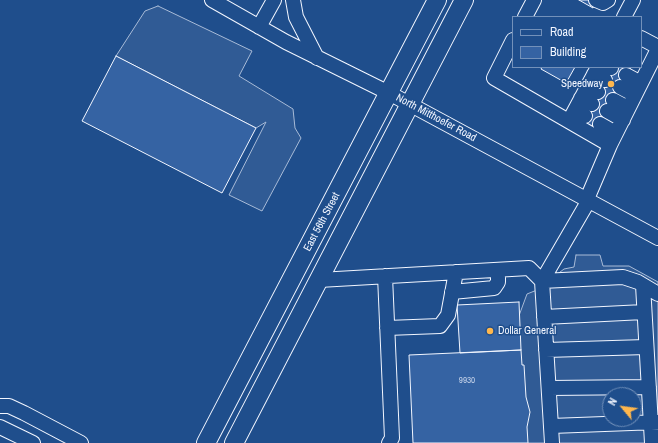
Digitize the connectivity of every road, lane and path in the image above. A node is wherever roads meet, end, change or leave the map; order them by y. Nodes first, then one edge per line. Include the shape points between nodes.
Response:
1 (212, 0) edge
2 (274, 0) edge
3 (293, 0) edge
4 (437, 0) edge
5 (464, 0) edge
6 (534, 0) edge
7 (596, 0) edge
8 (608, 0) edge
9 (526, 16) edge
10 (259, 27) junction
11 (642, 39) edge
12 (512, 42) edge
13 (658, 48) edge
14 (317, 58) junction
15 (644, 68) edge
16 (623, 81) dead end
17 (638, 89) junction
18 (592, 90) edge
19 (390, 93) junction
20 (411, 104) junction
21 (626, 114) junction
22 (613, 139) junction
23 (588, 200) junction
24 (658, 238) edge
25 (498, 270) junction
26 (456, 272) junction
27 (385, 276) junction
28 (319, 280) junction
29 (542, 281) junction
30 (643, 285) junction
31 (452, 292) junction
32 (658, 294) edge
33 (644, 312) junction
34 (544, 317) junction
35 (388, 328) junction
36 (646, 348) junction
37 (546, 350) junction
38 (649, 387) junction
39 (549, 388) junction
40 (0, 406) edge
41 (655, 422) edge
42 (551, 426) junction
43 (0, 427) edge
44 (33, 443) edge
45 (81, 443) edge
46 (206, 443) edge
47 (234, 443) edge
48 (389, 443) edge
49 (552, 443) edge
50 (652, 443) edge

1 - 10 street, North Mitthoefer Road
2 - 10 street
3 - 14 street via 296,17
4 - 19 main road, East 56th Street
5 - 20 main road
6 - 9 street
7 - 8 street via 603,3
10 - 14 street, North Mitthoefer Road
11 - 13 street
12 - 18 street via 494,78
13 - 15 street
14 - 19 street, North Mitthoefer Road
15 - 17 street
16 - 17 street
17 - 21 street
18 - 22 street
19 - 20 street, North Mitthoefer Road
19 - 46 main road, East 56th Street
20 - 23 street, North Mitthoefer Road
20 - 28 main road
21 - 22 street
21 - 22 street via 607,112
22 - 23 street
23 - 24 street, North Mitthoefer Road
23 - 29 street
25 - 26 street
25 - 29 street via 529,268
25 - 31 street via 498,282 494,288
26 - 27 street
26 - 31 street
27 - 28 street
27 - 35 street
28 - 47 main road
29 - 30 street via 623,277
29 - 34 street
30 - 32 street
30 - 33 street
31 - 35 street via 448,315 440,326
33 - 34 street
33 - 36 street
34 - 37 street
35 - 48 street via 392,438
36 - 37 street
36 - 38 street
37 - 39 street
38 - 39 street
38 - 41 street
39 - 42 street
40 - 45 street via 9,406
41 - 42 street
41 - 50 street
42 - 49 street
43 - 44 street

